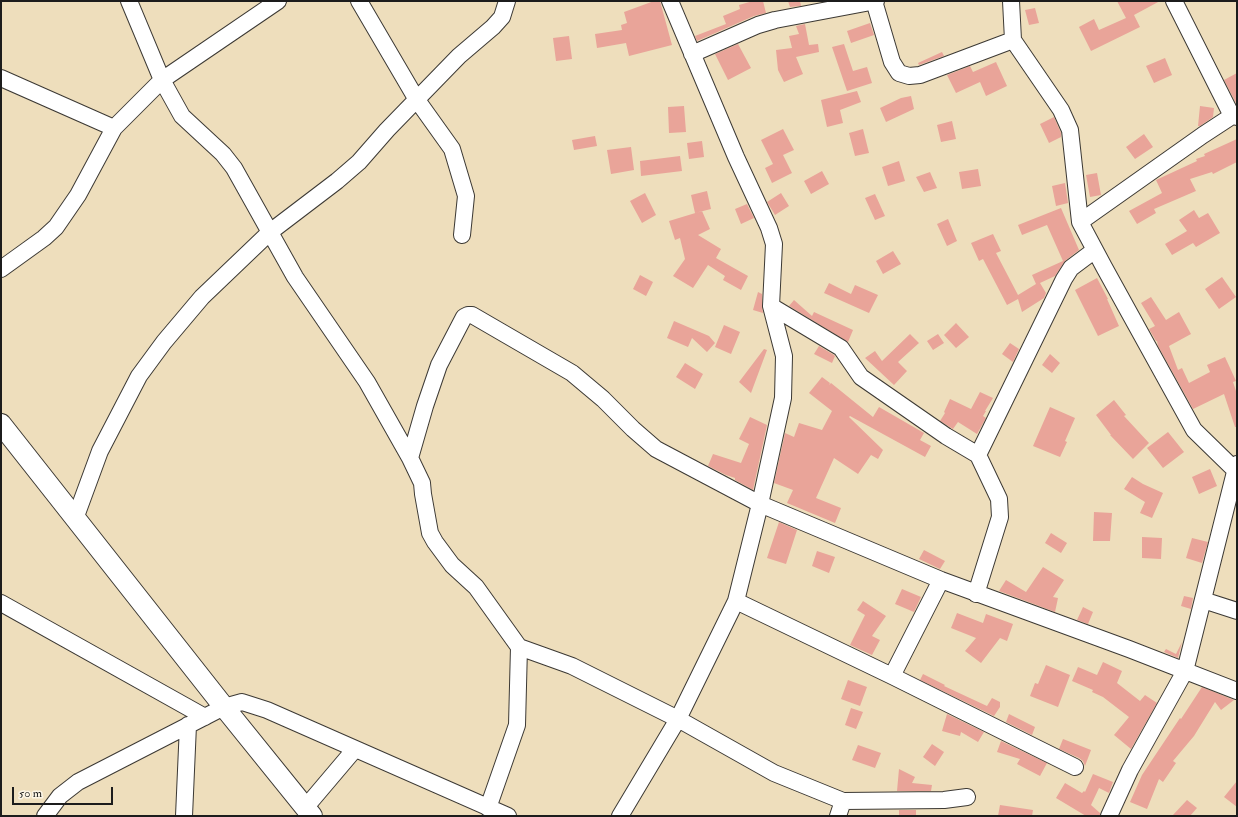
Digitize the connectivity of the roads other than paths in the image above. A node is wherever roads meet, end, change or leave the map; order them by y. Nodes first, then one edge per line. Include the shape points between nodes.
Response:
1 (129, 1) edge
2 (278, 1) edge
3 (359, 1) edge
4 (507, 1) edge
5 (670, 1) edge
6 (875, 1) edge
7 (1011, 1) edge
8 (1174, 1) edge
9 (1013, 40) junction
10 (692, 54) junction
11 (1, 78) edge
12 (162, 80) junction
13 (417, 100) junction
14 (1235, 116) edge
15 (114, 128) junction
16 (1080, 222) junction
17 (270, 232) junction
18 (462, 235) dead end
19 (1096, 250) junction
20 (1, 269) edge
21 (771, 306) junction
22 (1, 424) edge
23 (978, 455) junction
24 (410, 458) junction
25 (1236, 467) edge
26 (760, 504) junction
27 (75, 518) junction
28 (942, 580) junction
29 (976, 594) junction
30 (1203, 600) junction
31 (736, 601) junction
32 (1, 603) edge
33 (1237, 611) edge
34 (519, 647) junction
35 (1185, 671) junction
36 (892, 676) junction
37 (1237, 691) edge
38 (224, 707) junction
39 (206, 717) junction
40 (678, 719) junction
41 (188, 725) junction
42 (355, 749) junction
43 (1075, 767) dead end
44 (967, 797) dead end
45 (488, 808) junction
46 (841, 808) edge
47 (309, 812) edge
48 (46, 816) edge
49 (184, 816) edge
50 (508, 816) edge
51 (620, 816) edge
52 (1109, 816) edge

1 - 12 street
2 - 12 street
3 - 13 street
4 - 13 street via 502,17 493,27 459,56
5 - 10 street
6 - 9 street via 892,62 900,73 909,76 920,75
6 - 10 street via 775,20
7 - 9 street
8 - 14 street
9 - 16 street via 1061,110 1070,130
10 - 21 street via 769,228 774,244
11 - 15 street
12 - 15 street
12 - 17 street via 182,116 223,154 234,168
13 - 17 street via 359,162
13 - 18 street via 452,149 466,196
14 - 16 street via 1203,135
15 - 20 street via 78,195 56,227
16 - 19 street
17 - 24 street via 295,277 367,382
17 - 27 street via 202,297 139,376 100,451
19 - 23 street via 1071,268 1064,280
19 - 25 street via 1194,430
21 - 23 street via 841,348 861,377
21 - 26 street via 784,356 783,398
22 - 27 street
23 - 29 street via 999,500 1000,517
24 - 26 street via 439,365 464,317 472,315 572,373 656,449
24 - 34 street via 422,483 430,533 452,565 476,586
25 - 30 street
26 - 28 street
26 - 31 street
27 - 38 street
28 - 29 street
28 - 36 street
29 - 35 street
30 - 33 street
30 - 35 street
31 - 36 street
31 - 40 street
32 - 39 street
34 - 40 street via 572,666
34 - 45 street via 517,725
35 - 37 street
35 - 52 street via 1130,770
36 - 43 street
38 - 39 street
38 - 42 street via 242,702 257,706
38 - 47 street
39 - 41 street
40 - 46 street
40 - 51 street
41 - 48 street via 78,782 60,796
41 - 49 street
42 - 45 street
42 - 47 street
44 - 46 street
45 - 50 street

